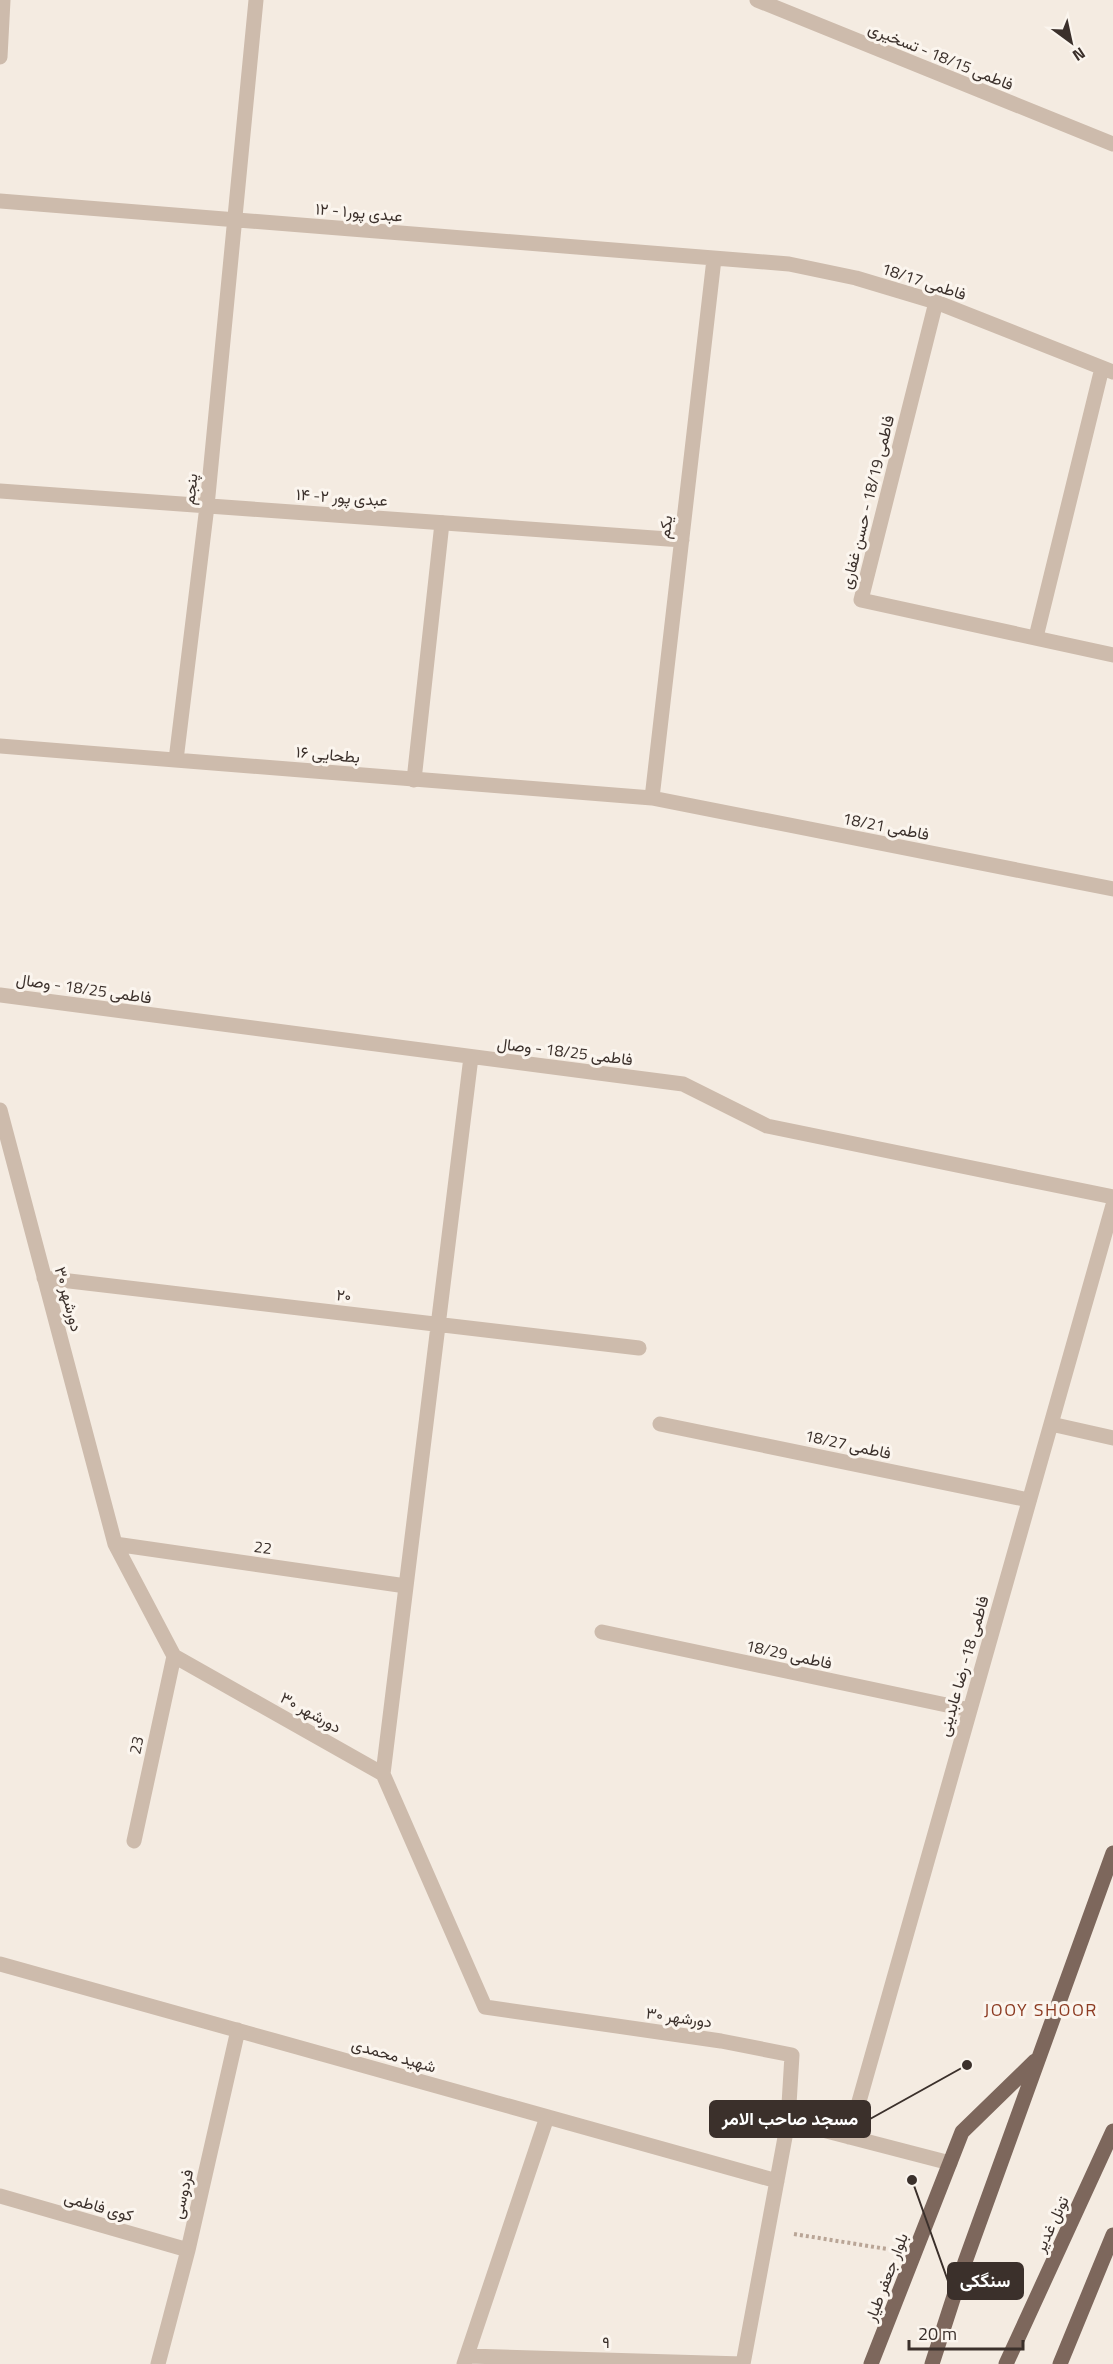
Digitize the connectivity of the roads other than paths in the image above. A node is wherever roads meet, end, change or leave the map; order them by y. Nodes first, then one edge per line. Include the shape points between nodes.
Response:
1 (3, 0) edge
2 (256, 0) edge
3 (757, 0) edge
4 (0, 57) edge
5 (1113, 144) edge
6 (0, 201) edge
7 (233, 220) junction
8 (714, 259) junction
9 (936, 302) junction
10 (1108, 370) edge
11 (0, 491) edge
12 (207, 506) junction
13 (442, 523) junction
14 (682, 540) junction
15 (1036, 637) junction
16 (1113, 655) edge
17 (0, 746) edge
18 (176, 760) junction
19 (414, 780) junction
20 (652, 798) junction
21 (1113, 889) edge
22 (0, 995) edge
23 (471, 1057) junction
24 (0, 1110) edge
25 (1113, 1197) edge
26 (1113, 1205) edge
27 (44, 1278) junction
28 (438, 1324) junction
29 (639, 1348) dead end
30 (660, 1424) dead end
31 (1051, 1424) junction
32 (1113, 1438) edge
33 (1029, 1500) junction
34 (115, 1544) junction
35 (406, 1586) junction
36 (602, 1632) dead end
37 (174, 1656) junction
38 (970, 1710) junction
39 (383, 1774) junction
40 (134, 1841) dead end
41 (1113, 1853) edge
42 (0, 1964) edge
43 (238, 2030) junction
44 (1037, 2059) junction
45 (547, 2117) junction
46 (788, 2121) junction
47 (1113, 2131) edge
48 (849, 2137) junction
49 (950, 2163) junction
50 (777, 2181) junction
51 (0, 2196) edge
52 (1113, 2235) edge
53 (188, 2250) junction
54 (466, 2360) edge
55 (158, 2364) edge
56 (743, 2364) edge
57 (871, 2364) edge
58 (932, 2364) edge
59 (1006, 2364) edge
60 (1060, 2364) edge

1 - 4 street
2 - 7 street, پنجم
3 - 5 street, فاطمی 18/15 - تسخیری
6 - 7 street, عبدی پور۱ - ۱۲
7 - 8 street, عبدی پور۱ - ۱۲
7 - 12 street, پنجم
8 - 9 street, فاطمی 18/17 via 789,264 856,278
8 - 14 street, یکم
9 - 10 street, فاطمی 18/17
9 - 15 street, فاطمی 18/19 - حسن غفاری via 861,600
10 - 15 street
11 - 12 street, عبدی پور ۲- ۱۴
12 - 13 street, عبدی پور ۲- ۱۴
12 - 18 street, پنجم
13 - 14 street, عبدی پور ۲- ۱۴
13 - 19 street
14 - 20 street, یکم
15 - 16 street, فاطمی 18/19 - حسن غفاری
17 - 18 street, بطحایی ۱۶
18 - 19 street, بطحایی ۱۶
19 - 20 street, بطحایی ۱۶
20 - 21 street, فاطمی 18/21
22 - 23 street, فاطمی 18/25 - وصال
23 - 25 street, فاطمی 18/25 - وصال via 683,1084 767,1126
23 - 28 street
24 - 27 street, دورشهر ۳۰
26 - 31 street, فاطمی 18- رضا عابدینی
27 - 28 street, ۲۰
27 - 34 street, دورشهر ۳۰
28 - 29 street, ۲۰
28 - 35 street
30 - 33 street, فاطمی 18/27
31 - 32 street
31 - 33 street, فاطمی 18- رضا عابدینی
33 - 38 street, فاطمی 18- رضا عابدینی
34 - 35 street, 22
34 - 37 street, دورشهر ۳۰
35 - 39 street
36 - 38 street, فاطمی 18/29
37 - 39 street, دورشهر ۳۰
37 - 40 street, 23
38 - 48 street, فاطمی 18- رضا عابدینی
39 - 46 street, دورشهر ۳۰ via 485,2007 792,2055
41 - 44 main road, بلوار جعفر طیار
42 - 43 street, شهید محمدی
43 - 45 street, شهید محمدی
43 - 53 street, فردوسی
44 - 49 main road, بلوار جعفر طیار via 962,2132
44 - 58 main road, بلوار جعفر طیار
45 - 50 street, شهید محمدی
45 - 54 street
46 - 48 street
46 - 50 street
47 - 59 main road, تونل غدیر
48 - 49 street
49 - 57 main road, بلوار جعفر طیار
50 - 56 street
51 - 53 street, کوی فاطمی
52 - 60 main road
53 - 55 street, فردوسی
54 - 56 street, ۹

